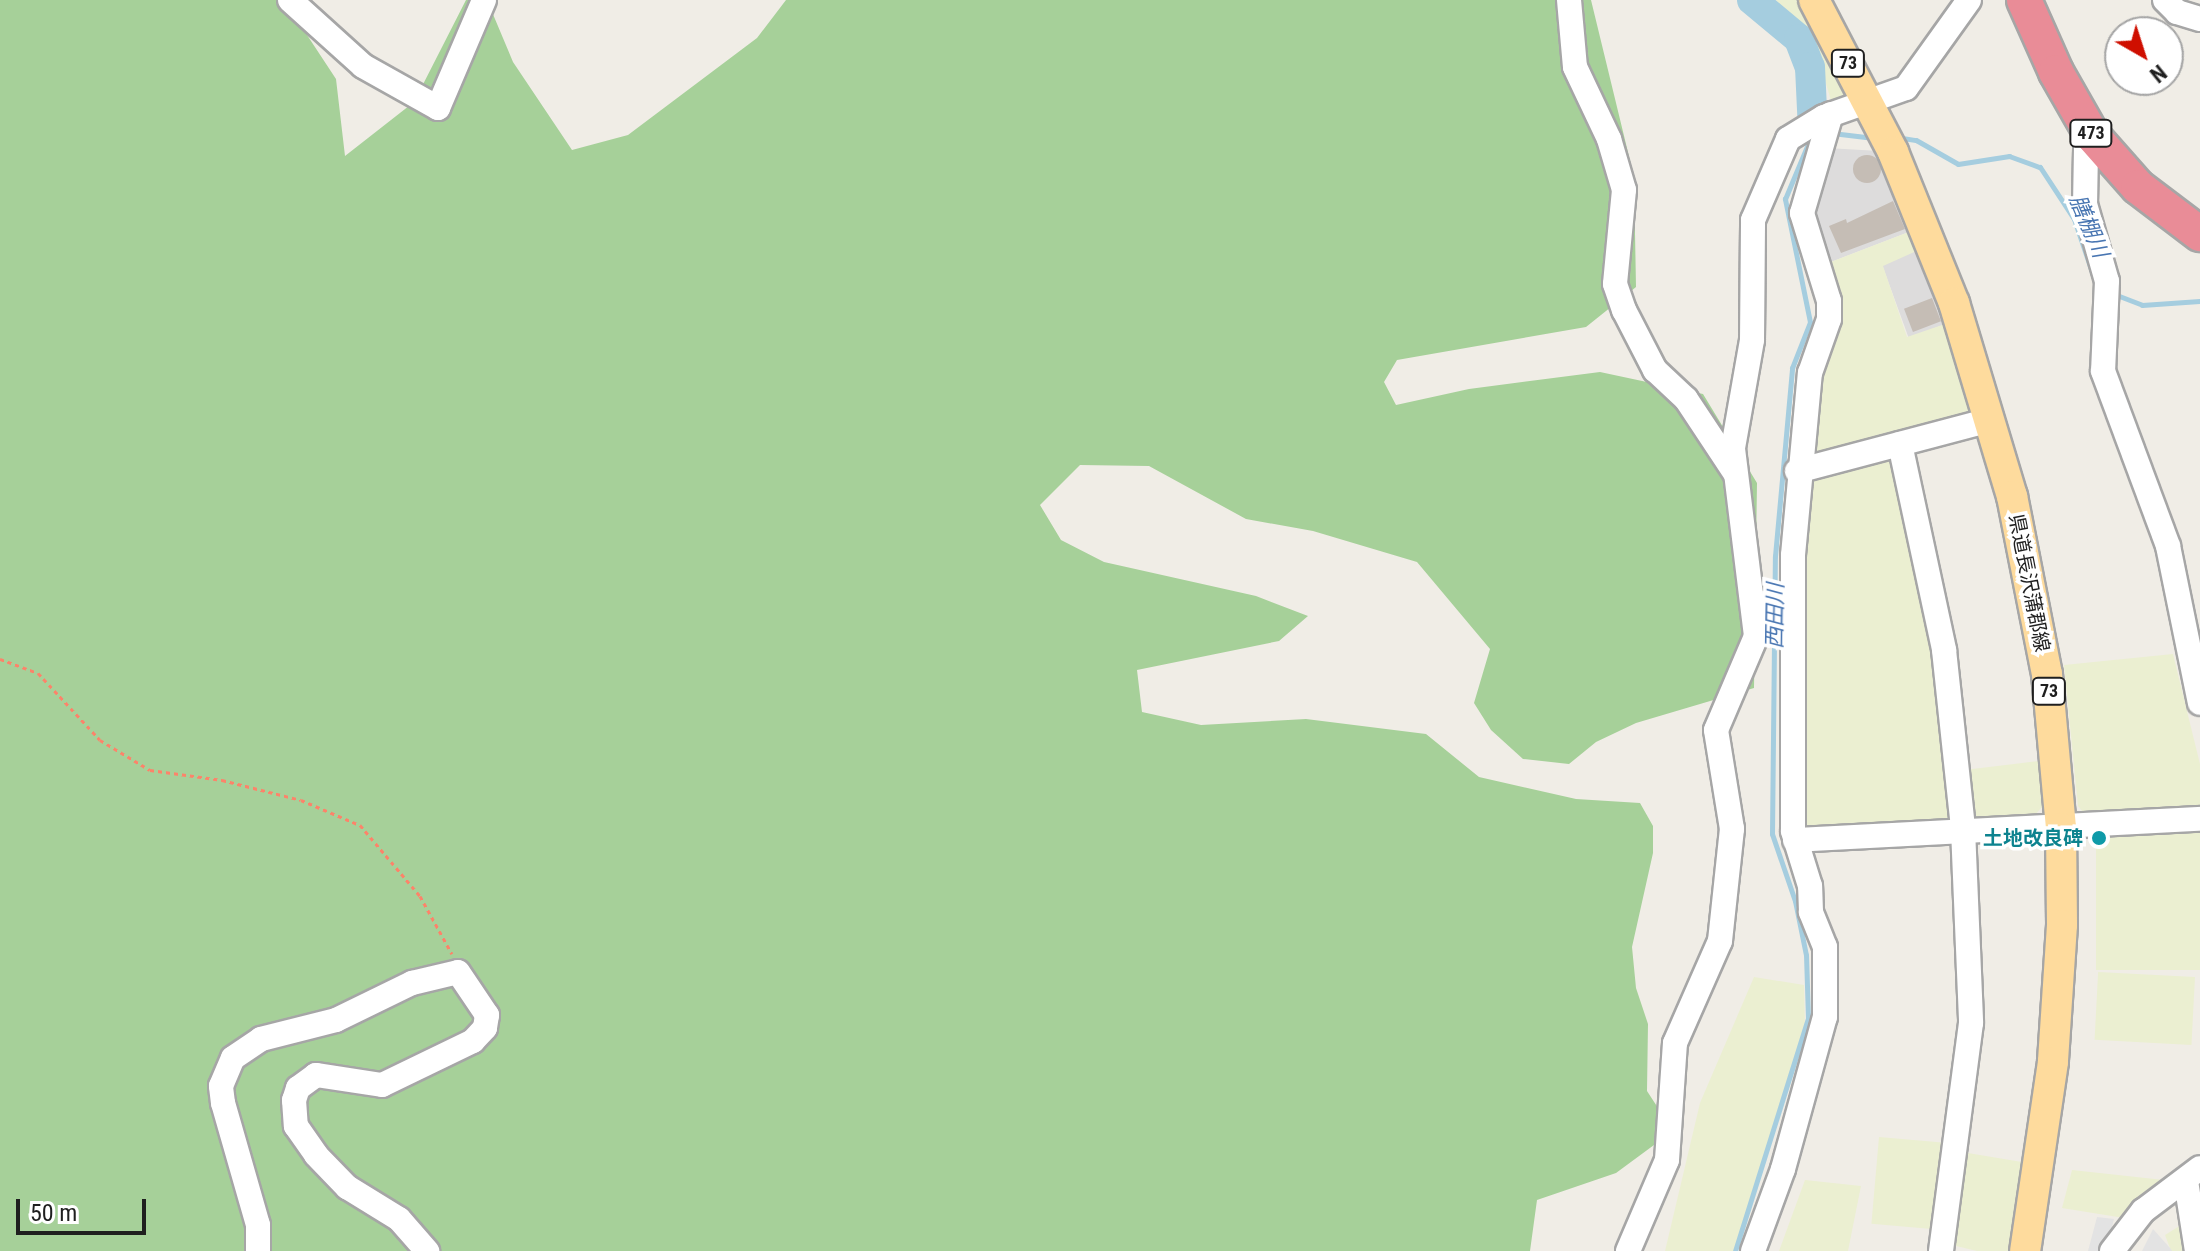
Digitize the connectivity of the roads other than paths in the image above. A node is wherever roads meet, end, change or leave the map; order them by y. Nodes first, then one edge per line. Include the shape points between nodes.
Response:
1 (290, 0) edge
2 (484, 0) edge
3 (1569, 0) edge
4 (1814, 0) edge
5 (1969, 0) edge
6 (2165, 0) edge
7 (2028, 1) edge
8 (2200, 19) edge
9 (1827, 124) junction
10 (1881, 127) junction
11 (2092, 135) junction
12 (2200, 234) edge
13 (1990, 420) junction
14 (1900, 444) junction
15 (1797, 471) junction
16 (1736, 475) junction
17 (2200, 703) edge
18 (2200, 819) edge
19 (2061, 828) junction
20 (1963, 829) junction
21 (1795, 840) junction
22 (2193, 1175) edge
23 (258, 1251) edge
24 (427, 1251) edge
25 (1628, 1251) edge
26 (1753, 1251) edge
27 (1941, 1251) edge
28 (2025, 1251) edge
29 (2112, 1251) edge
30 (2197, 1251) edge

1 - 2 street via 363,66 438,108
3 - 16 street via 1575,67 1609,139 1624,190 1615,284 1624,310 1655,370 1686,399
4 - 10 main road, 県道長沢蒲郡線 / 73
5 - 10 street
6 - 8 street via 2177,12
7 - 11 highway, 473 via 2056,72
9 - 10 street
9 - 15 street via 1802,213 1829,301 1829,319 1810,373
9 - 16 street via 1801,128 1781,151 1753,220 1752,340 1733,424
10 - 13 main road, 県道長沢蒲郡線 / 73 via 1950,291
11 - 12 highway, 473 via 2138,187
11 - 17 street via 2086,149 2085,204 2105,291 2103,371 2168,546
13 - 14 street
13 - 19 main road, 県道長沢蒲郡線 / 73 via 2012,496 2047,674
14 - 15 street
14 - 20 street via 1944,650
15 - 21 street
16 - 25 street via 1756,625 1751,657 1716,730 1732,829 1720,941 1675,1043 1667,1160
18 - 19 street
19 - 20 street
19 - 28 main road, 県道長沢蒲郡線 / 73 via 2062,925 2053,1062
20 - 21 street
20 - 27 street via 1971,1023
21 - 26 street via 1825,947 1825,1017 1783,1169
22 - 29 street via 2143,1211
22 - 30 street
23 - 24 street via 260,1237 223,1103 221,1086 233,1058 261,1039 336,1020 412,983 458,972 487,1015 485,1028 473,1041 382,1085 316,1075 298,1088 294,1100 296,1126 316,1155 347,1187 399,1219

